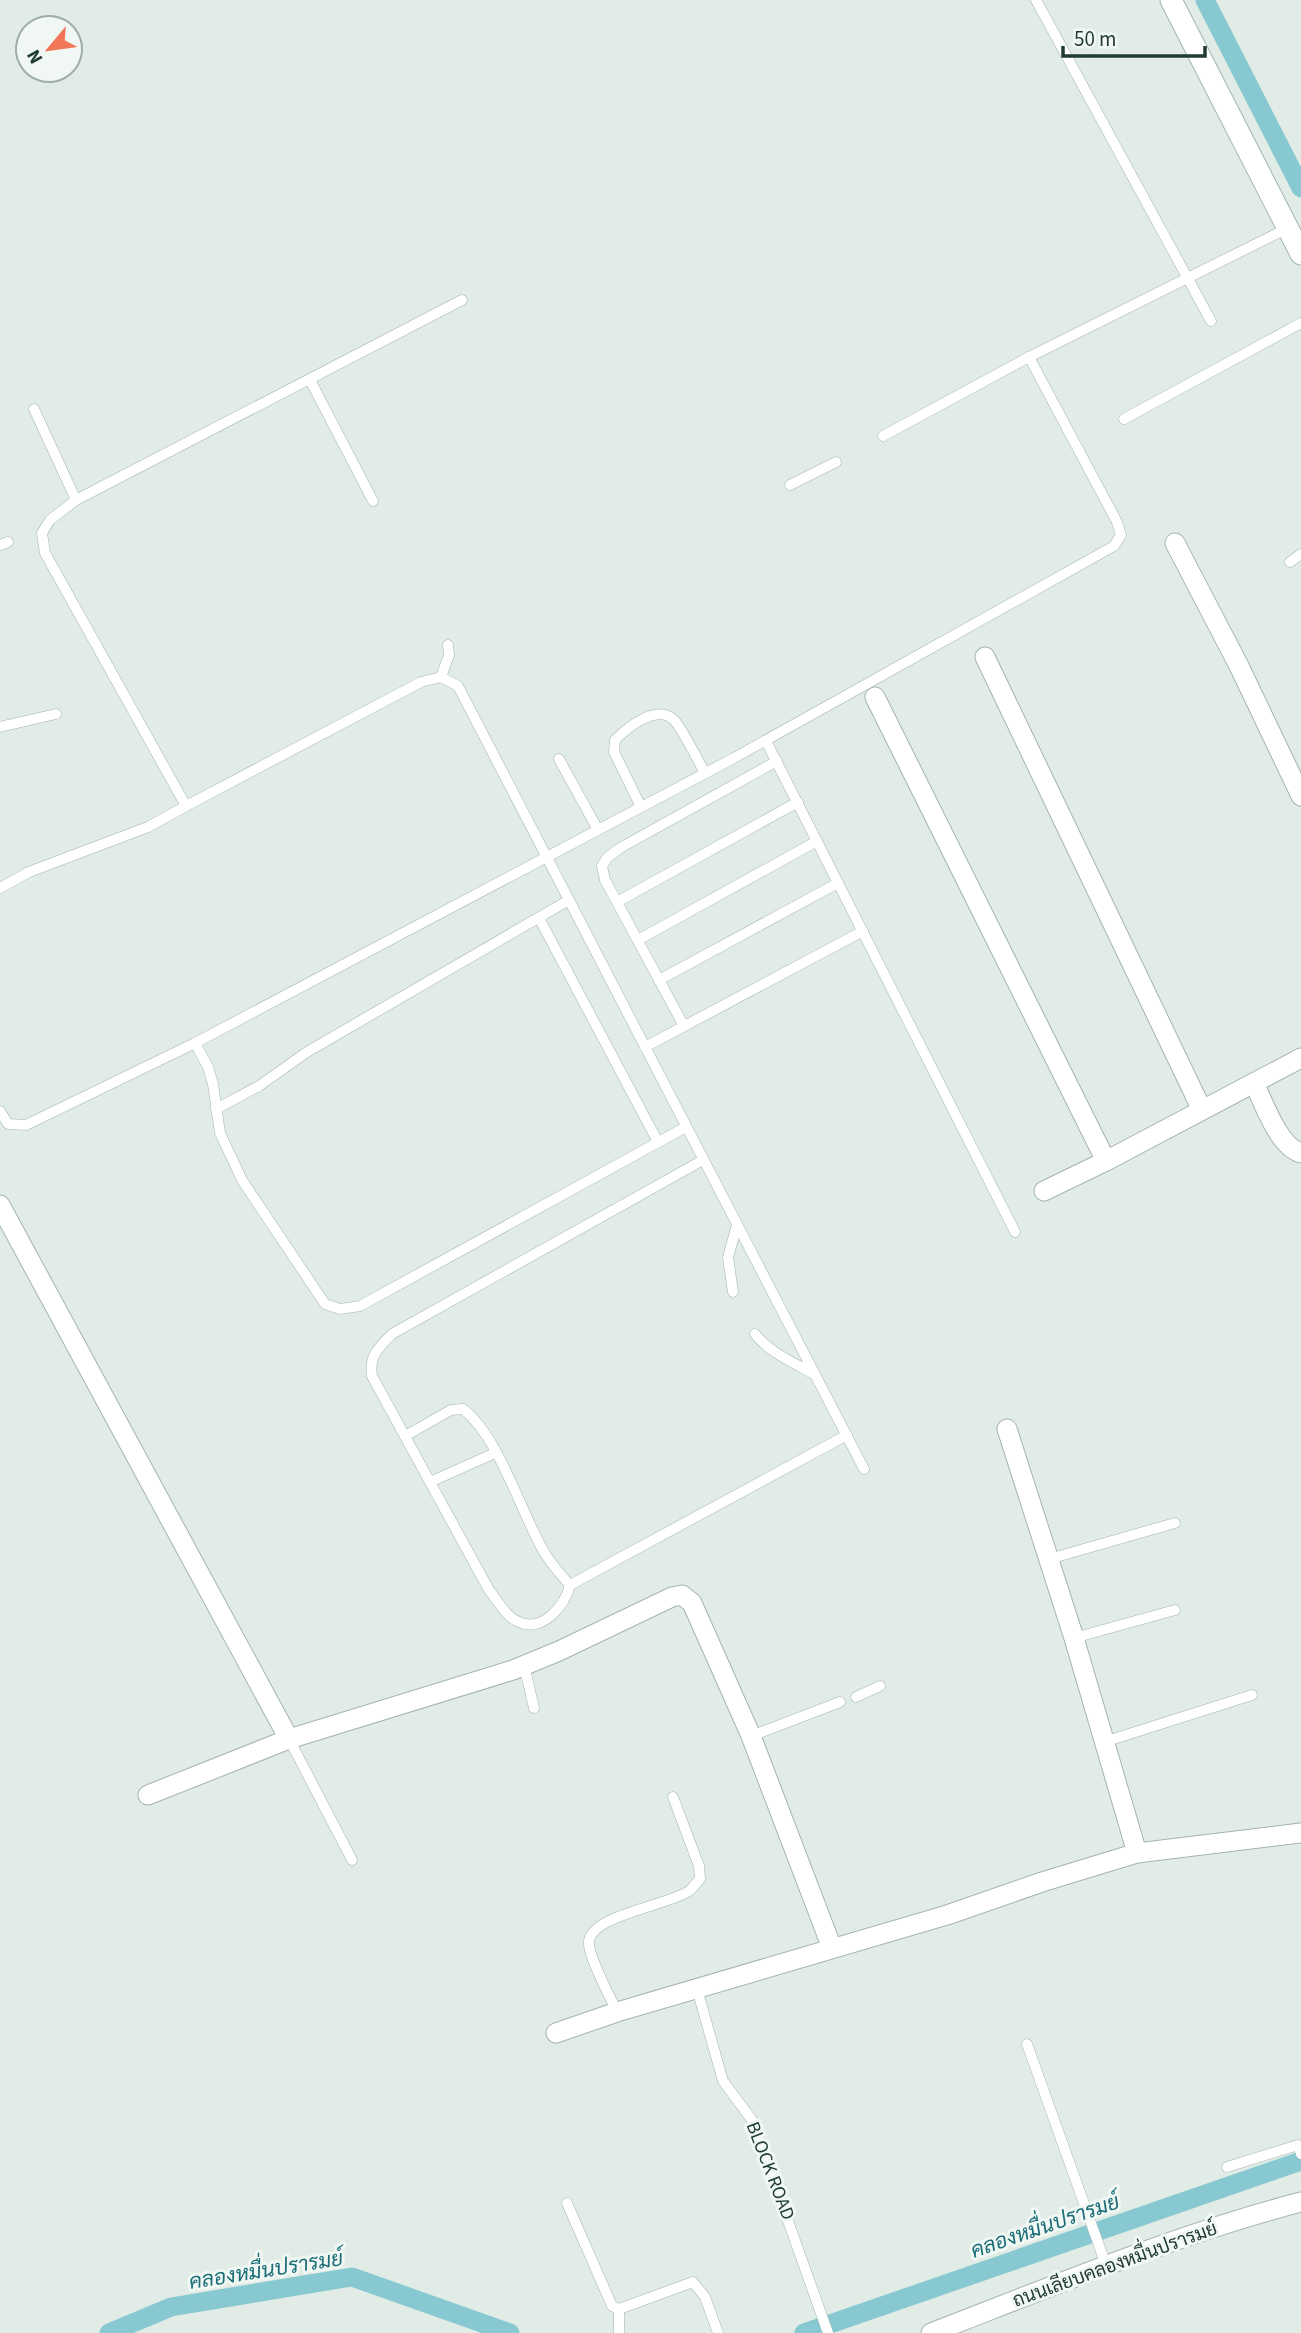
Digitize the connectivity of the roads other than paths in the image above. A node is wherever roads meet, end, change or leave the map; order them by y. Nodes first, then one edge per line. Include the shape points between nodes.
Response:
1 (1036, 0) edge
2 (1171, 0) edge
3 (1288, 228) junction
4 (1301, 254) edge
5 (1186, 278) junction
6 (462, 300) dead end
7 (1211, 321) dead end
8 (1301, 323) edge
9 (1029, 357) junction
10 (310, 380) junction
11 (33, 409) dead end
12 (1124, 419) dead end
13 (883, 436) dead end
14 (836, 462) dead end
15 (790, 485) dead end
16 (76, 500) junction
17 (373, 501) dead end
18 (1175, 543) dead end
19 (1301, 554) edge
20 (1290, 562) dead end
21 (448, 645) dead end
22 (985, 657) dead end
23 (442, 677) junction
24 (875, 697) dead end
25 (56, 714) dead end
26 (0, 727) edge
27 (766, 741) junction
28 (559, 760) dead end
29 (777, 761) junction
30 (705, 773) junction
31 (1301, 796) edge
32 (797, 802) junction
33 (186, 806) junction
34 (641, 807) junction
35 (598, 830) junction
36 (817, 841) junction
37 (547, 857) junction
38 (838, 883) junction
39 (0, 888) edge
40 (569, 900) junction
41 (617, 902) junction
42 (539, 918) junction
43 (863, 931) junction
44 (638, 940) junction
45 (659, 980) junction
46 (684, 1026) junction
47 (195, 1042) junction
48 (645, 1047) junction
49 (1301, 1058) edge
50 (1254, 1083) junction
51 (216, 1109) junction
52 (1202, 1110) junction
53 (0, 1111) edge
54 (686, 1127) junction
55 (658, 1142) junction
56 (1301, 1153) edge
57 (703, 1160) junction
58 (1107, 1161) junction
59 (1044, 1191) dead end
60 (0, 1205) edge
61 (737, 1225) junction
62 (1015, 1232) dead end
63 (733, 1292) dead end
64 (755, 1334) dead end
65 (815, 1374) junction
66 (1007, 1429) dead end
67 (847, 1435) junction
68 (405, 1436) junction
69 (495, 1453) junction
70 (864, 1469) dead end
71 (430, 1482) junction
72 (1175, 1523) dead end
73 (1049, 1559) junction
74 (570, 1585) junction
75 (1175, 1610) dead end
76 (1074, 1638) junction
77 (524, 1665) junction
78 (880, 1686) dead end
79 (1252, 1695) dead end
80 (856, 1697) dead end
81 (840, 1702) dead end
82 (534, 1708) dead end
83 (751, 1736) junction
84 (289, 1740) junction
85 (1104, 1742) junction
86 (148, 1796) dead end
87 (673, 1797) dead end
88 (1301, 1833) edge
89 (1137, 1853) junction
90 (352, 1860) dead end
91 (832, 1948) junction
92 (697, 1989) junction
93 (617, 2012) junction
94 (556, 2033) dead end
95 (1027, 2044) dead end
96 (1300, 2147) edge
97 (1227, 2167) dead end
98 (1301, 2202) edge
99 (567, 2203) dead end
100 (1107, 2265) junction
101 (618, 2309) junction
102 (619, 2333) edge
103 (718, 2333) edge
104 (828, 2333) edge
105 (931, 2333) edge

1 - 5 lane
2 - 3 street
3 - 4 street
3 - 5 lane
5 - 7 lane
5 - 9 lane
6 - 10 lane
8 - 12 lane
9 - 13 lane
9 - 27 lane via 1117,522 1121,535 1114,546
10 - 16 lane
10 - 17 lane
11 - 16 lane
14 - 15 lane
16 - 33 lane via 50,520 42,533 46,553
18 - 31 street
19 - 20 lane
21 - 23 lane
22 - 52 street
23 - 33 lane via 421,682
23 - 37 lane via 458,686
24 - 58 street
25 - 26 lane
27 - 29 lane
27 - 30 lane
28 - 35 lane
29 - 32 lane
29 - 41 lane via 607,858 602,866 605,880
30 - 34 lane
30 - 34 lane via 674,719 653,715 615,740 614,752
32 - 36 lane
32 - 41 lane
33 - 39 lane via 148,827 29,872
34 - 35 lane
35 - 37 lane
36 - 38 lane
36 - 44 lane
37 - 40 lane
37 - 47 lane
38 - 43 lane
38 - 45 lane
40 - 42 lane
40 - 48 lane
41 - 44 lane
42 - 51 lane
42 - 55 lane
43 - 46 lane
43 - 62 lane
44 - 45 lane
45 - 46 lane
46 - 48 lane
47 - 51 lane via 208,1067
47 - 53 lane via 26,1125 8,1124
48 - 54 lane
49 - 50 street
50 - 52 street
50 - 56 street via 1281,1138
51 - 55 lane via 220,1133 242,1180 326,1304 340,1309 360,1306
52 - 58 street
54 - 55 lane
54 - 57 lane
57 - 61 lane
57 - 68 lane via 392,1334 380,1345 370,1363 372,1376
58 - 59 street
60 - 84 street
61 - 63 lane via 728,1257
61 - 65 lane
64 - 65 lane via 786,1359
65 - 67 lane
66 - 73 street
67 - 70 lane
67 - 74 lane
68 - 69 lane via 451,1410 463,1409 473,1416
68 - 71 lane
69 - 71 lane
69 - 74 lane via 542,1549
71 - 74 lane via 506,1613 520,1623 540,1624 559,1609
72 - 73 lane
73 - 76 street
75 - 76 lane
76 - 85 street
77 - 82 lane
77 - 83 street via 682,1595 692,1603
77 - 84 street
78 - 80 lane
79 - 85 lane
81 - 83 lane
83 - 91 street
84 - 86 street
84 - 90 lane
85 - 89 street
87 - 93 lane via 700,1879 690,1891 594,1930 589,1942 594,1962
88 - 89 street
89 - 91 street
91 - 92 street
92 - 93 street
92 - 104 lane, BLOCK ROAD via 723,2081 752,2120
93 - 94 street
95 - 100 lane
96 - 97 lane
98 - 100 street, ถนนเลียบคลองหมื่นปรารมย์
99 - 101 lane via 612,2306
100 - 105 street, ถนนเลียบคลองหมื่นปรารมย์
101 - 102 lane
101 - 103 lane via 693,2282 705,2297

